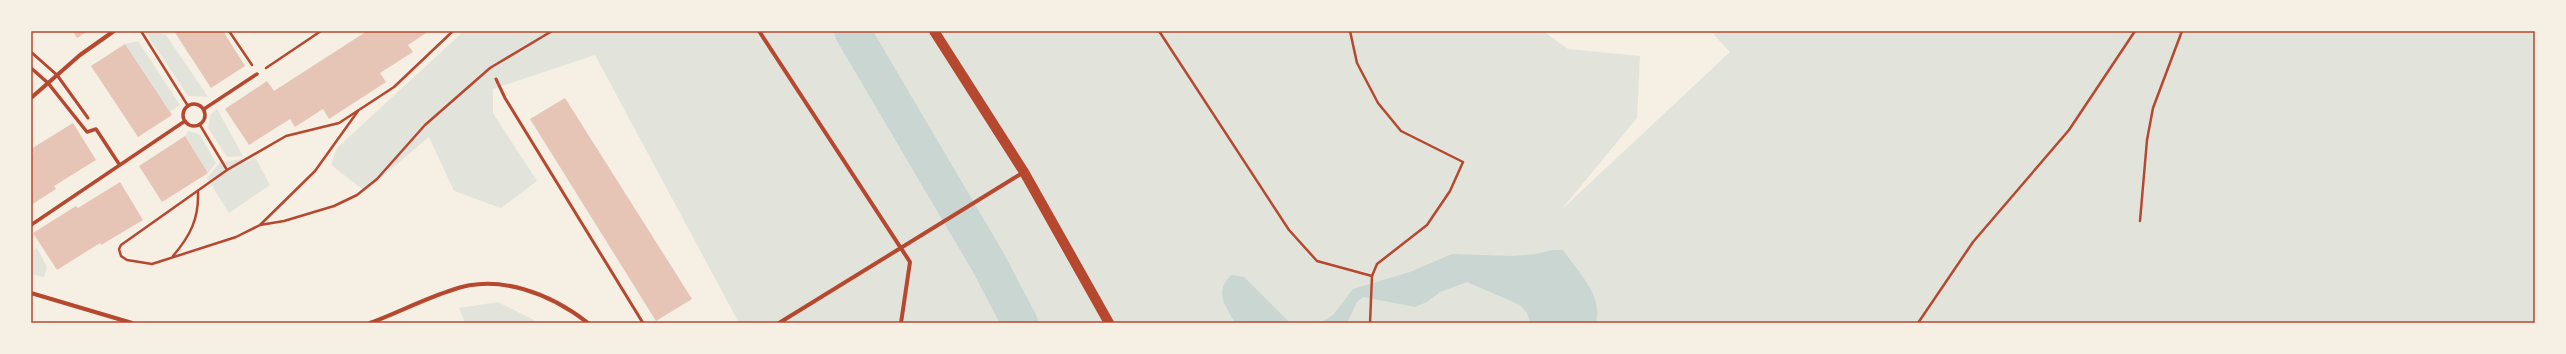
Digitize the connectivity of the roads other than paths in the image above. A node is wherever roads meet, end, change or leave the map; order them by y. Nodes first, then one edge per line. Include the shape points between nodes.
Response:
1 (114, 31) edge
2 (759, 31) edge
3 (934, 31) edge
4 (31, 52) edge
5 (31, 68) edge
6 (257, 74) road end
7 (57, 75) junction
8 (496, 79) dead end
9 (48, 83) junction
10 (31, 98) edge
11 (204, 109) junction
12 (88, 118) dead end
13 (185, 121) junction
14 (119, 164) junction
15 (1024, 172) junction
16 (31, 225) edge
17 (901, 248) junction
18 (31, 293) edge
19 (132, 323) edge
20 (370, 323) edge
21 (588, 323) edge
22 (643, 323) edge
23 (779, 323) edge
24 (901, 323) edge
25 (1109, 323) edge

1 - 7 street
2 - 17 street
3 - 15 main road
4 - 7 lane
5 - 9 street
6 - 11 street
7 - 9 street
7 - 12 lane
8 - 22 lane via 505,98
9 - 10 street
9 - 14 street via 87,132 96,129
11 - 13 street via 205,118 200,124 192,126
11 - 13 street via 197,104 188,106 184,113
13 - 14 street
14 - 16 street
15 - 17 street
15 - 25 main road
17 - 23 street
17 - 24 street via 910,262
18 - 19 street
20 - 21 street via 453,289 486,285 516,287 554,300

